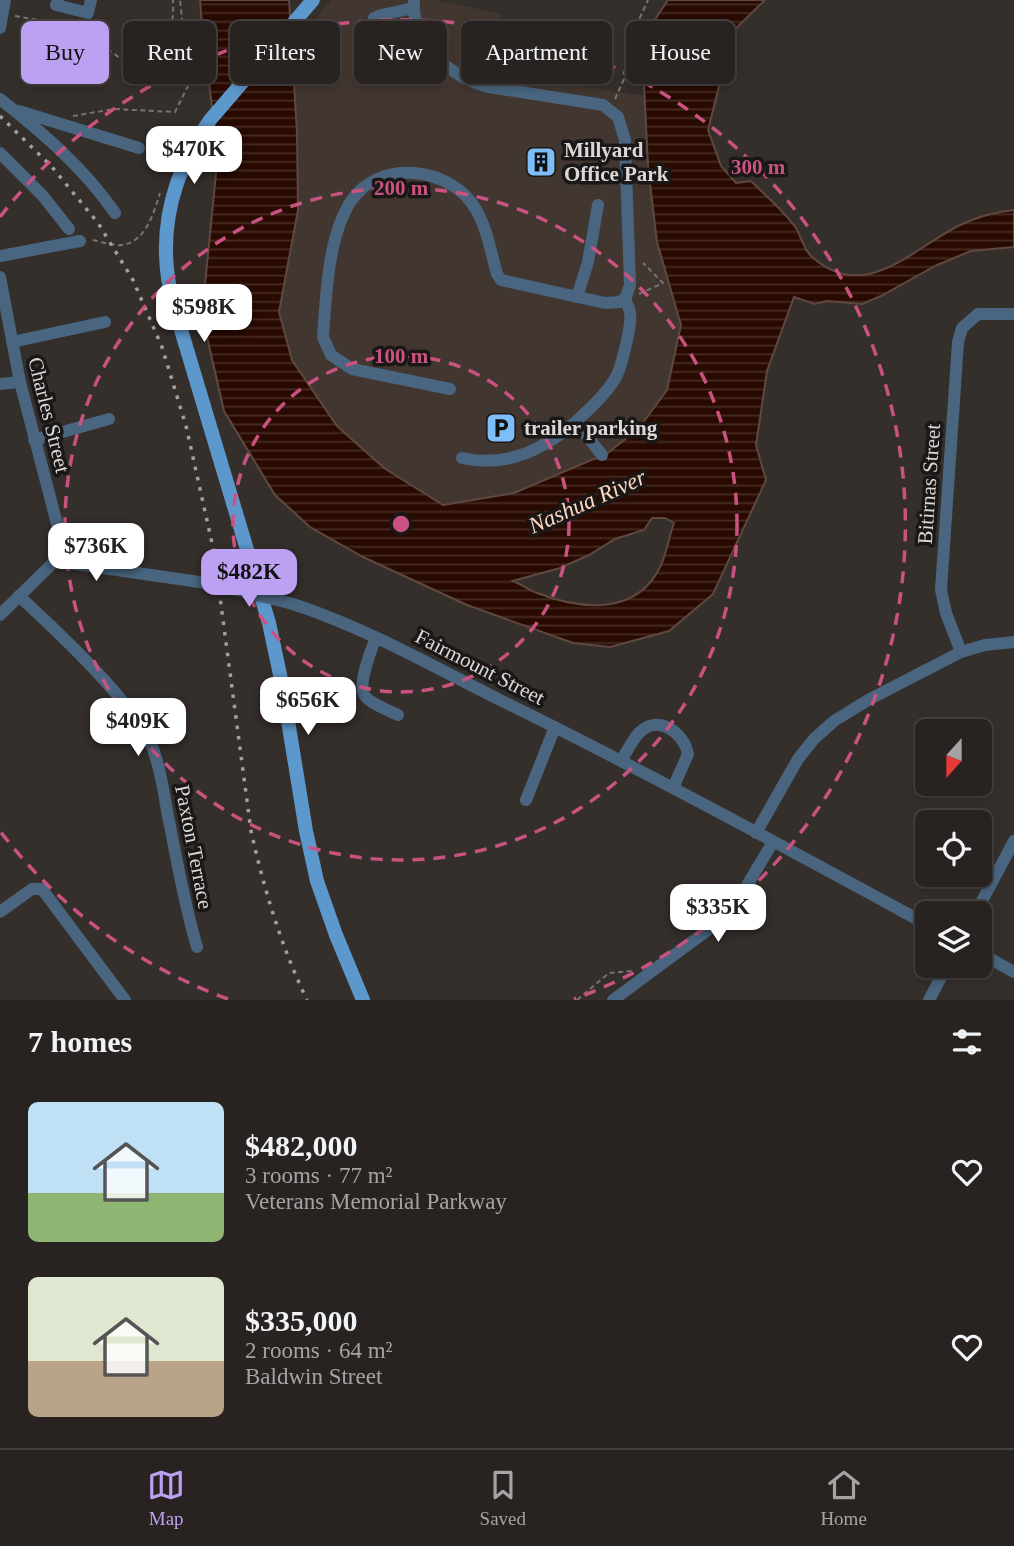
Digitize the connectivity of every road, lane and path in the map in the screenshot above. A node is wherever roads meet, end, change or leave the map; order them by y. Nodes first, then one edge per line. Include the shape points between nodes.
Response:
1 (58, 0) edge
2 (91, 0) edge
3 (173, 0) edge
4 (180, 0) edge
5 (313, 0) edge
6 (649, 0) edge
7 (414, 4) edge
8 (3, 8) edge
9 (373, 21) edge
10 (0, 28) edge
11 (447, 67) edge
12 (0, 99) edge
13 (12, 108) junction
14 (610, 110) junction
15 (63, 124) junction
16 (139, 148) dead end
17 (0, 153) edge
18 (160, 193) dead end
19 (598, 205) dead end
20 (115, 213) dead end
21 (69, 229) dead end
22 (80, 241) joint
23 (0, 256) edge
24 (629, 262) junction
25 (0, 277) edge
26 (639, 294) dead end
27 (577, 297) junction
28 (624, 299) junction
29 (1014, 314) edge
30 (105, 322) dead end
31 (12, 342) junction
32 (20, 382) junction
33 (0, 384) edge
34 (450, 389) dead end
35 (109, 419) dead end
36 (576, 422) junction
37 (34, 440) junction
38 (603, 455) dead end
39 (462, 458) dead end
40 (62, 561) junction
41 (19, 596) junction
42 (0, 615) edge
43 (376, 638) junction
44 (1014, 642) edge
45 (961, 652) junction
46 (398, 715) dead end
47 (555, 727) junction
48 (621, 761) junction
49 (673, 788) junction
50 (526, 800) dead end
51 (755, 833) junction
52 (1014, 841) edge
53 (773, 842) junction
54 (982, 901) edge
55 (0, 912) edge
56 (915, 918) edge
57 (197, 947) dead end
58 (992, 960) edge
59 (637, 970) dead end
60 (1014, 972) edge
61 (941, 978) edge
62 (125, 1000) edge
63 (363, 1000) edge
64 (577, 1000) edge
65 (613, 1000) edge
66 (929, 1000) edge

1 - 2 street via 56,5 88,13
3 - 8 path via 169,45 158,60 141,68 130,66 73,22 39,20
4 - 15 path via 189,84 176,112 102,110 77,114
5 - 63 main road via 210,120 186,160 169,208 166,274 272,636 317,881
6 - 14 path via 630,39 624,79
7 - 9 street
8 - 10 street
11 - 14 street via 489,87 593,103
12 - 13 street
13 - 15 street
13 - 20 street via 68,157
14 - 24 street via 621,123 625,140
15 - 16 street
17 - 21 street
18 - 22 path via 148,226 123,245
19 - 27 street
22 - 23 street
24 - 26 path via 642,263 663,283
24 - 28 street via 630,287
25 - 31 street, Charles Street
27 - 28 street via 608,303
27 - 34 street via 501,280 476,210 444,181 427,174 399,173 373,181 357,194 346,212 329,264 326,348 352,369
28 - 36 street via 631,320 618,371 603,395
29 - 45 street, Bitirnas Street via 978,314 961,328 958,342 941,590
30 - 31 street
31 - 32 street, Charles Street
32 - 33 street
32 - 37 street, Charles Street
35 - 37 street
36 - 38 street
36 - 39 street via 544,446 519,457 488,462
37 - 40 street, Charles Street via 62,543
40 - 41 street via 48,565
40 - 43 street, Fairmount Street, bridge via 202,582 293,604
41 - 42 street
41 - 57 street, Paxton Terrace via 102,679 149,740
43 - 46 street via 362,692
43 - 47 street, Fairmount Street
44 - 45 street
45 - 51 street via 868,699 814,738
47 - 48 street, Fairmount Street
47 - 50 street
48 - 49 street, Fairmount Street
48 - 49 street via 645,728 668,727 681,737 688,754
49 - 51 street, Fairmount Street
51 - 53 street, Fairmount Street
52 - 54 street
53 - 56 street, Fairmount Street
53 - 65 street via 746,887 712,927
55 - 62 street via 32,889 43,889
58 - 60 street
59 - 64 path via 609,974
61 - 66 street

